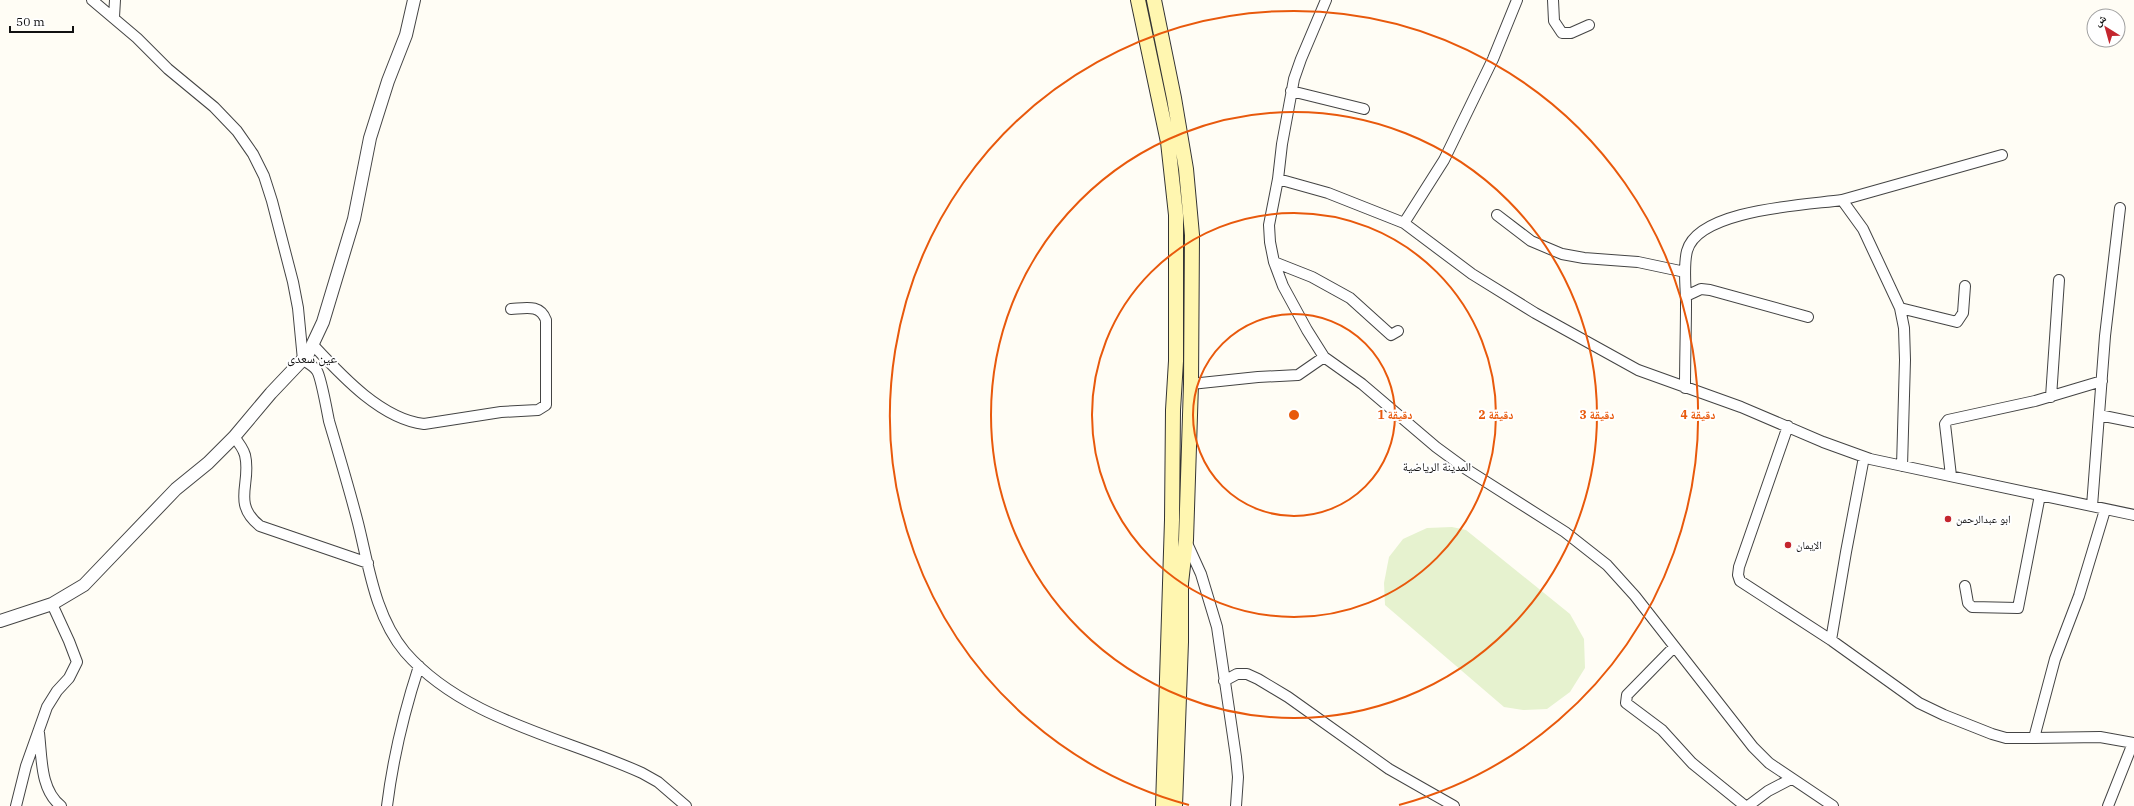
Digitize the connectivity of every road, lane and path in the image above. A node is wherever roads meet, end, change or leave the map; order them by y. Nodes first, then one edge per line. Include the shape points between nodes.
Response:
1 (92, 0) edge
2 (115, 0) edge
3 (414, 0) edge
4 (1138, 0) edge
5 (1154, 0) edge
6 (1326, 0) edge
7 (1517, 0) edge
8 (1553, 0) edge
9 (114, 17) junction
10 (1589, 24) dead end
11 (1291, 91) junction
12 (1364, 109) dead end
13 (2002, 155) dead end
14 (1278, 179) junction
15 (1842, 200) junction
16 (2120, 208) dead end
17 (1497, 215) dead end
18 (1404, 223) junction
19 (1274, 262) junction
20 (1685, 272) junction
21 (2059, 280) dead end
22 (1964, 286) dead end
23 (1686, 296) junction
24 (1900, 308) junction
25 (512, 309) dead end
26 (1808, 317) dead end
27 (1398, 331) dead end
28 (313, 344) junction
29 (1324, 357) junction
30 (303, 360) junction
31 (2102, 381) junction
32 (1191, 384) junction
33 (1685, 388) junction
34 (2051, 397) junction
35 (2099, 415) junction
36 (2134, 422) edge
37 (1788, 426) junction
38 (234, 437) junction
39 (1864, 457) junction
40 (1902, 466) junction
41 (1951, 476) junction
42 (2040, 495) junction
43 (2092, 506) junction
44 (2105, 510) junction
45 (2134, 515) edge
46 (1186, 540) junction
47 (368, 563) junction
48 (1965, 586) dead end
49 (52, 604) junction
50 (0, 621) edge
51 (1831, 640) junction
52 (1674, 647) junction
53 (419, 666) junction
54 (1224, 681) junction
55 (39, 733) junction
56 (2034, 738) junction
57 (2133, 743) edge
58 (1791, 779) junction
59 (16, 806) edge
60 (61, 806) edge
61 (386, 806) edge
62 (686, 806) edge
63 (1163, 806) edge
64 (1175, 806) edge
65 (1236, 806) edge
66 (1454, 806) edge
67 (1744, 806) edge
68 (1748, 806) edge
69 (1833, 806) edge
70 (2108, 806) edge

1 - 9 street
2 - 9 street
3 - 28 street via 406,35 370,138 354,219 323,322
4 - 63 main road via 1168,142 1176,215 1176,361 1172,410 1172,520
5 - 32 main road via 1174,98 1190,208
6 - 11 street via 1301,59
7 - 18 street via 1493,59 1444,160
8 - 10 street via 1554,21 1562,33
9 - 30 street via 168,69 214,107 237,131 253,154 272,201 293,282
11 - 12 street
11 - 14 street
13 - 15 street
14 - 18 street via 1308,187
14 - 19 street via 1269,225
15 - 20 street via 1773,209 1730,217 1716,223 1699,234 1690,244
15 - 24 street via 1863,229
16 - 31 street
17 - 20 street via 1531,241 1562,254 1638,262
18 - 33 street via 1472,274 1551,323 1638,370
19 - 27 street via 1350,298 1391,335
19 - 29 street via 1290,301
20 - 23 street
21 - 34 street
22 - 24 street via 1963,313 1957,322
23 - 26 street via 1701,289 1710,290
23 - 33 street
24 - 40 street via 1904,328 1905,360
25 - 28 street via 533,308 544,314 546,320 546,404 538,410 501,412 424,424 413,423 401,419 369,397 333,366
28 - 30 street
29 - 32 street via 1298,375
29 - 52 street via 1362,384 1466,469 1581,543 1607,565
30 - 38 street
30 - 47 street via 318,372
31 - 34 street
31 - 35 street
32 - 46 main road
33 - 37 street
34 - 41 street via 1948,420 1945,424
35 - 36 street
35 - 43 street
37 - 39 street
37 - 51 street via 1738,574 1743,583
38 - 47 street via 245,455 244,500 246,512 252,520 260,526
38 - 49 street via 208,463 176,489 84,585
39 - 40 street
39 - 51 street
40 - 41 street
41 - 42 street
42 - 43 street
42 - 48 street via 2018,608 1972,607 1968,602
43 - 44 street
44 - 45 street
44 - 56 street via 2079,596 2055,659
46 - 54 street via 1209,596 1217,627
46 - 64 main road via 1181,583
47 - 53 street via 386,623 398,642
49 - 50 street
49 - 55 street via 77,662 69,678 52,698
51 - 56 street via 1895,687 1944,715 2006,738
52 - 58 street via 1753,747
52 - 67 street via 1627,696 1626,703 1669,737 1692,764
53 - 61 street via 398,740
53 - 62 street via 443,686 476,706 642,773 658,782
54 - 65 street via 1238,777
54 - 66 street via 1237,674 1247,674 1258,679 1288,697 1389,769
55 - 59 street via 26,766
55 - 60 street via 47,787 52,798
56 - 57 street via 2100,737
57 - 70 street
58 - 68 street via 1768,791
58 - 69 street

